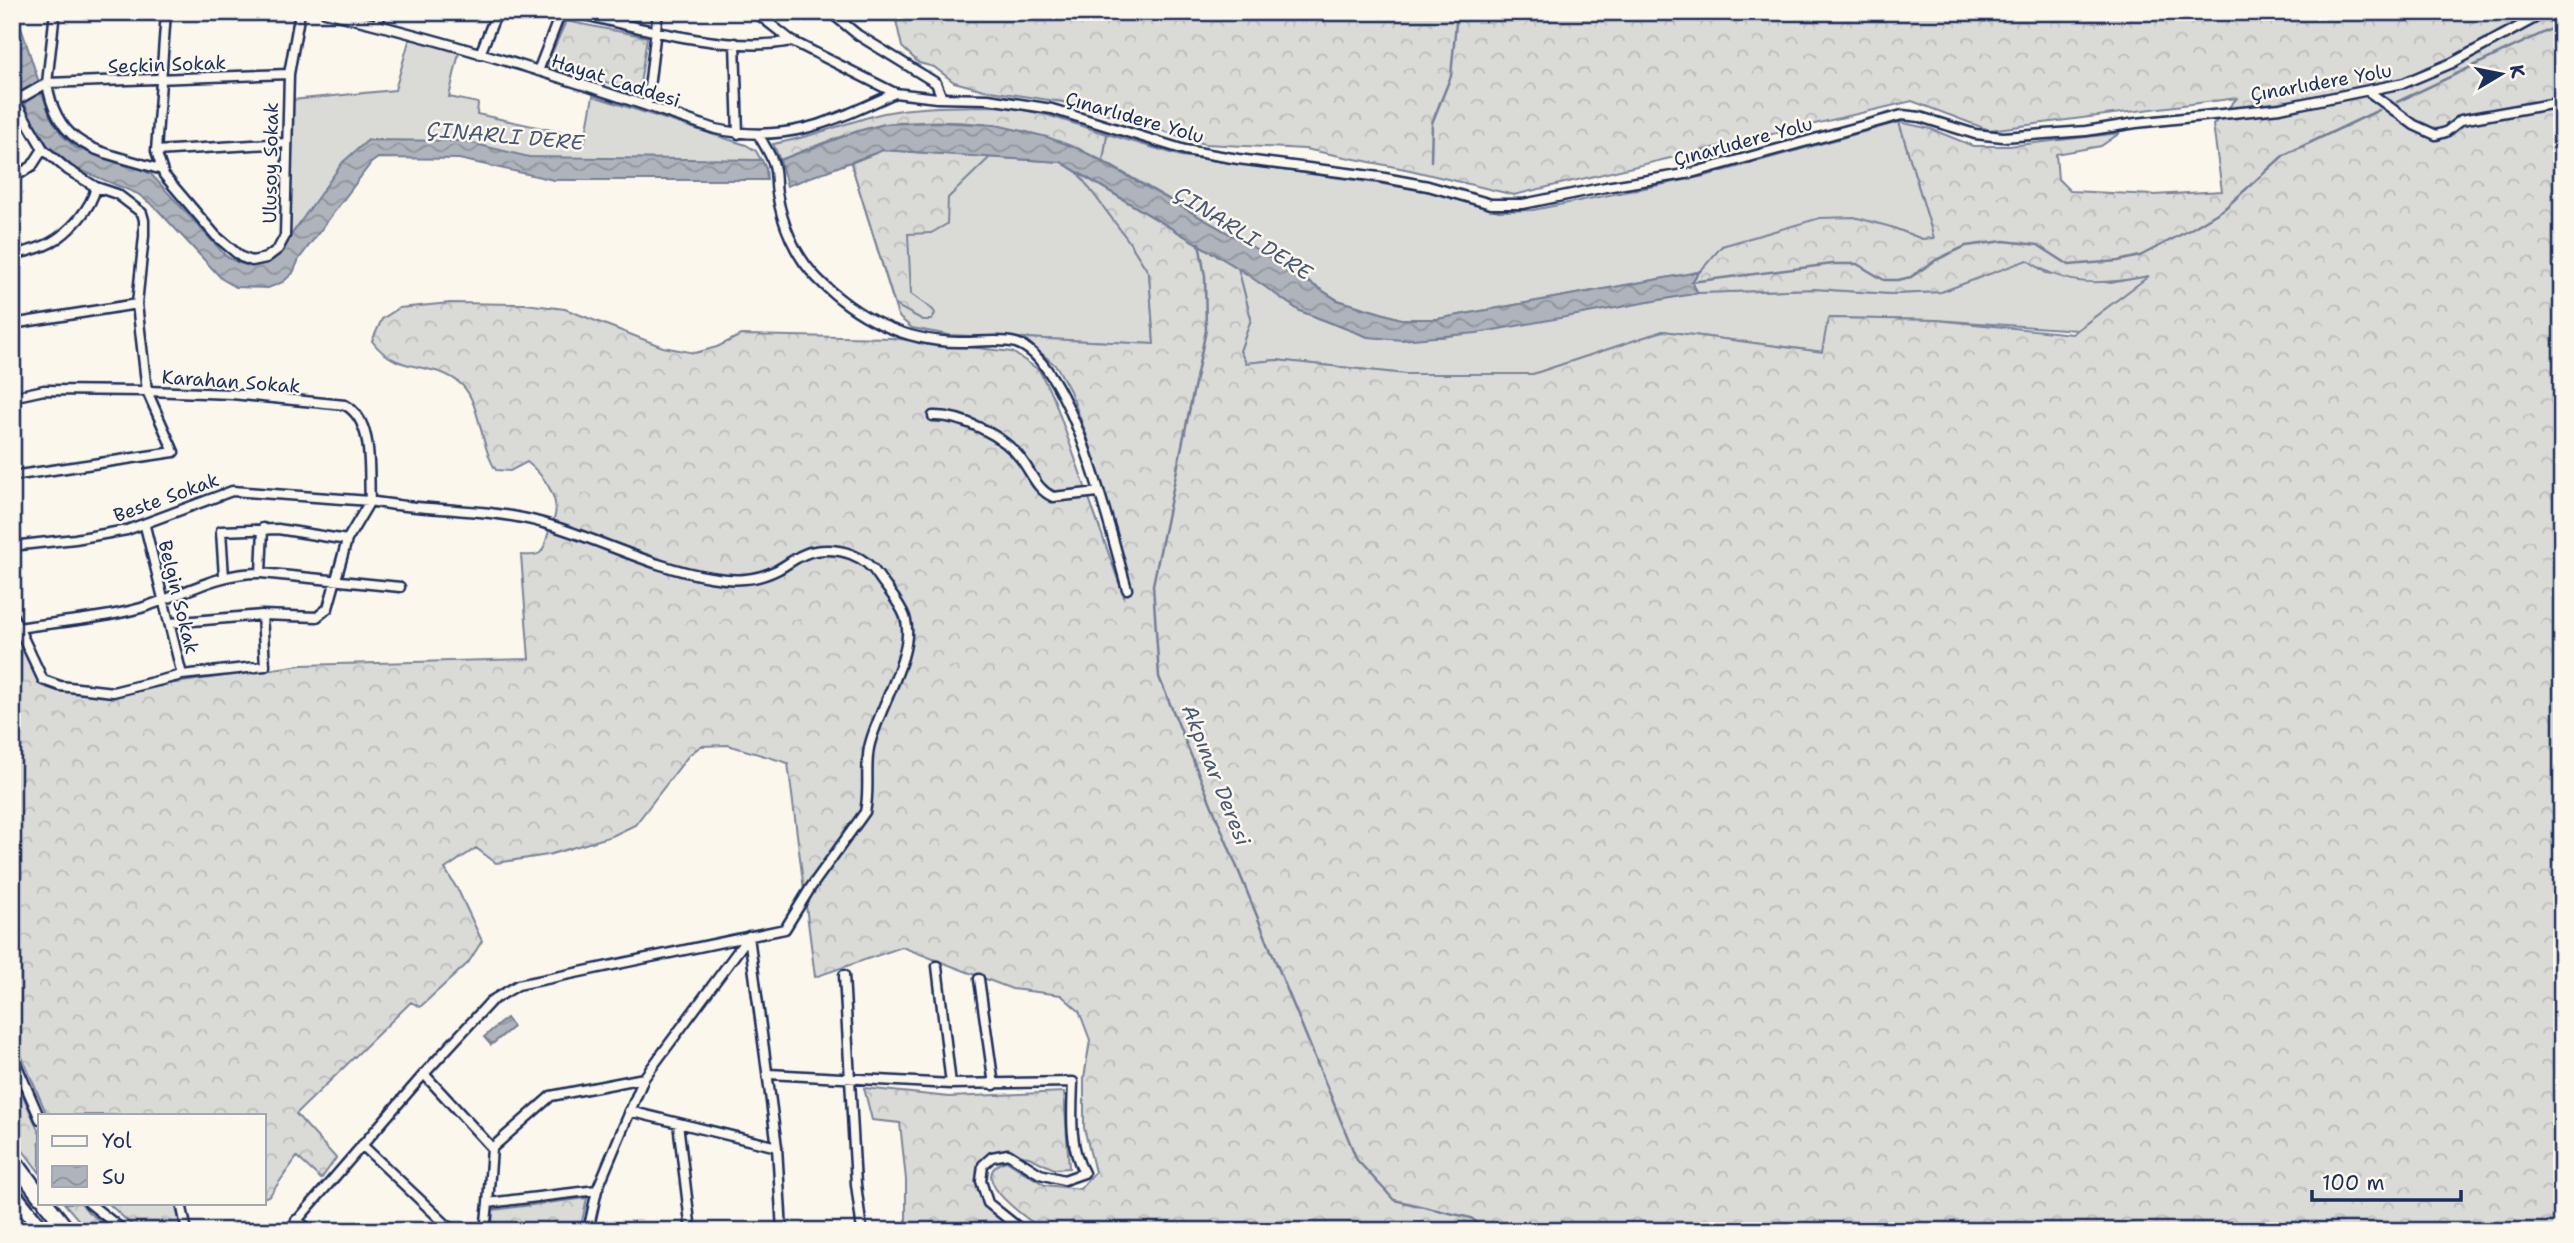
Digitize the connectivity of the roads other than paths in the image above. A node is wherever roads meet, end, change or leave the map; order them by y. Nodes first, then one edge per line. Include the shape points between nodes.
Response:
1 (55, 12) edge
2 (166, 12) edge
3 (300, 12) edge
4 (325, 12) edge
5 (382, 12) edge
6 (497, 12) edge
7 (561, 12) edge
8 (573, 12) edge
9 (658, 12) edge
10 (755, 12) edge
11 (830, 12) edge
12 (2546, 12) edge
13 (377, 24) junction
14 (654, 32) junction
15 (792, 41) junction
16 (734, 43) junction
17 (480, 54) junction
18 (538, 71) junction
19 (289, 74) junction
20 (162, 80) junction
21 (43, 86) junction
22 (12, 89) edge
23 (2368, 91) junction
24 (895, 93) junction
25 (942, 98) junction
26 (16, 101) edge
27 (2562, 102) edge
28 (647, 105) junction
29 (738, 134) junction
30 (758, 134) junction
31 (285, 143) junction
32 (43, 149) junction
33 (156, 151) junction
34 (162, 170) junction
35 (12, 179) edge
36 (96, 187) junction
37 (12, 255) edge
38 (137, 304) junction
39 (12, 324) edge
40 (148, 391) junction
41 (12, 397) edge
42 (933, 416) dead end
43 (12, 476) edge
44 (1098, 492) junction
45 (370, 501) junction
46 (145, 526) junction
47 (263, 528) junction
48 (347, 540) junction
49 (12, 546) edge
50 (261, 573) junction
51 (224, 577) junction
52 (335, 581) junction
53 (400, 587) dead end
54 (1127, 589) dead end
55 (163, 600) junction
56 (12, 614) edge
57 (262, 615) junction
58 (170, 623) junction
59 (17, 628) junction
60 (182, 675) junction
61 (749, 936) junction
62 (937, 966) dead end
63 (844, 975) dead end
64 (979, 979) dead end
65 (12, 1054) edge
66 (424, 1074) junction
67 (769, 1074) junction
68 (645, 1078) junction
69 (852, 1080) junction
70 (951, 1084) junction
71 (995, 1085) junction
72 (629, 1111) junction
73 (38, 1114) edge
74 (678, 1123) junction
75 (362, 1145) junction
76 (777, 1147) junction
77 (492, 1148) junction
78 (12, 1158) edge
79 (597, 1190) junction
80 (12, 1192) edge
81 (38, 1193) edge
82 (488, 1203) junction
83 (47, 1204) edge
84 (90, 1204) edge
85 (181, 1204) edge
86 (296, 1220) junction
87 (43, 1231) edge
88 (68, 1231) edge
89 (124, 1231) edge
90 (187, 1231) edge
91 (288, 1231) edge
92 (312, 1231) edge
93 (453, 1231) edge
94 (485, 1231) edge
95 (588, 1231) edge
96 (691, 1231) edge
97 (782, 1231) edge
98 (862, 1231) edge
99 (1023, 1231) edge

1 - 21 street
2 - 20 street
3 - 19 street, Ulusoy Sokak
4 - 13 street, Hayat Caddesi
5 - 13 street
6 - 17 street
7 - 18 street
8 - 14 street
9 - 14 street
10 - 15 street
11 - 25 street via 859,36 936,83
12 - 23 street, Çınarlıdere Yolu via 2424,75
13 - 17 street, Hayat Caddesi
14 - 16 street
14 - 28 street
15 - 16 street
15 - 24 street
16 - 29 street
17 - 18 street, Hayat Caddesi
18 - 28 street, Hayat Caddesi
19 - 20 street, Seçkin Sokak
19 - 31 street, Ulusoy Sokak
20 - 21 street, Seçkin Sokak
20 - 33 street
21 - 26 street
21 - 34 street via 58,119 74,138 99,152
22 - 26 street
23 - 25 street, Çınarlıdere Yolu via 2280,108 2027,135 1975,134 1902,115 1691,173 1508,205 1380,177 1185,150 1052,109 988,99
23 - 27 street via 2414,125 2436,135 2461,120
24 - 25 street, Çınarlıdere Yolu
24 - 30 street, Hayat Caddesi via 817,127
26 - 32 street
28 - 29 street, Hayat Caddesi
29 - 30 street, Hayat Caddesi
30 - 44 street via 773,161 791,240 818,280 865,317 893,330 937,341 1016,343 1028,350 1053,376 1063,395
31 - 33 street
31 - 34 street, Ulusoy Sokak via 285,236 272,255 258,260 241,257 216,236
32 - 35 street via 32,166
32 - 36 street
33 - 34 street
36 - 37 street via 90,205 60,236
36 - 38 street via 127,200 142,213
38 - 39 street
38 - 40 street
40 - 41 street, Karahan Sokak via 44,390
40 - 43 street via 174,452
40 - 45 street, Karahan Sokak via 345,405 356,413 366,436
42 - 44 street via 952,417 1000,439 1021,459 1040,488 1053,497
44 - 54 street
45 - 46 street, Beste Sokak via 232,491
45 - 48 street
45 - 61 street, Beste Sokak via 517,517 674,570 723,579 752,580 813,551 842,551 863,559 874,570 905,616 908,636 869,750 864,812 785,929
46 - 49 street, Beste Sokak
46 - 55 street, Belgin Sokak
47 - 48 street
47 - 50 street
47 - 51 street via 221,531
48 - 52 street
50 - 51 street
50 - 52 street
51 - 55 street
52 - 53 street
52 - 57 street via 322,615
55 - 58 street, Belgin Sokak
55 - 59 street via 112,614
56 - 59 street
57 - 58 street
57 - 60 street via 265,666
58 - 60 street, Belgin Sokak
59 - 60 street via 37,673 49,683 113,692
61 - 66 street, Beste Sokak via 518,985 491,1001
61 - 67 street
61 - 68 street
62 - 70 street
63 - 69 street
64 - 71 street
65 - 73 street
66 - 75 street, Beste Sokak
66 - 77 street
67 - 69 street
67 - 76 street
68 - 72 street
68 - 77 street via 551,1096
69 - 70 street
69 - 98 street
70 - 71 street
71 - 99 street via 1073,1082 1076,1159 1084,1173 1064,1180 1040,1174 1008,1154 983,1164 981,1181 988,1203
72 - 74 street
72 - 79 street
74 - 76 street
74 - 96 street
75 - 86 street, Beste Sokak
75 - 93 street
76 - 97 street
77 - 82 street
78 - 81 highway
79 - 82 street
79 - 95 street
80 - 87 highway
82 - 94 street
83 - 88 highway
84 - 89 street
85 - 90 street
86 - 91 street, Beste Sokak
86 - 92 street

